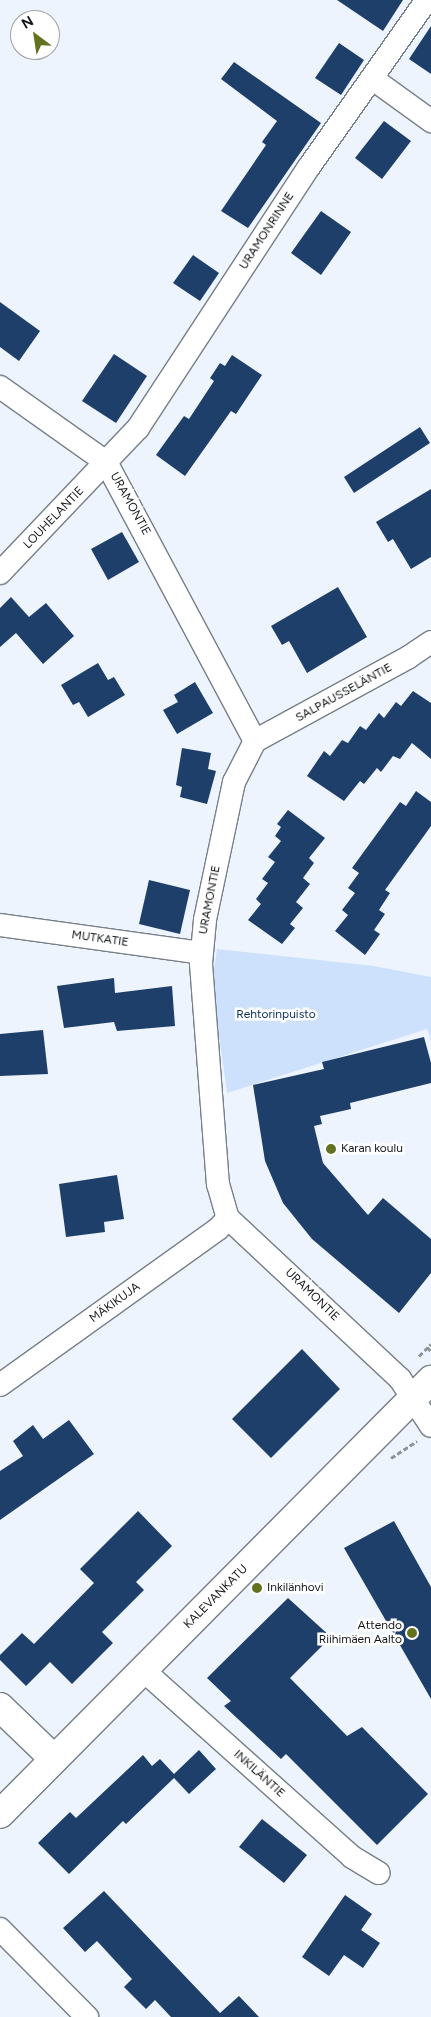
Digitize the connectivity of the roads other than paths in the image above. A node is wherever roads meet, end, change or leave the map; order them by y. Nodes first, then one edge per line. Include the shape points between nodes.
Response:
1 (426, 0) edge
2 (373, 79) junction
3 (431, 121) edge
4 (0, 387) edge
5 (106, 462) junction
6 (0, 573) edge
7 (431, 642) edge
8 (255, 741) junction
9 (0, 925) edge
10 (201, 953) junction
11 (228, 1218) junction
12 (0, 1385) edge
13 (422, 1389) edge
14 (431, 1426) edge
15 (143, 1670) junction
16 (0, 1707) edge
17 (54, 1759) junction
18 (0, 1814) edge
19 (379, 1873) dead end
20 (0, 1929) edge
21 (87, 2017) edge

1 - 2 street, URAMONRINNE
2 - 3 street
2 - 5 street, URAMONRINNE via 309,166 138,428
4 - 5 street, URAMONTIE
5 - 6 street, LOUHELANTIE
5 - 8 street, URAMONTIE
7 - 8 street, SALPAUSSELÄNTIE
8 - 10 street, URAMONTIE via 234,782
9 - 10 street, MUTKATIE
10 - 11 street, URAMONTIE via 218,1184
11 - 12 street, MÄKIKUJA via 218,1229
11 - 13 street, URAMONTIE via 400,1379
13 - 14 street, URAMONTIE
13 - 15 street, KALEVANKATU
15 - 17 street, KALEVANKATU
15 - 19 street, INKILÄNTIE via 352,1857
16 - 17 street
17 - 18 street, KALEVANKATU
20 - 21 street

